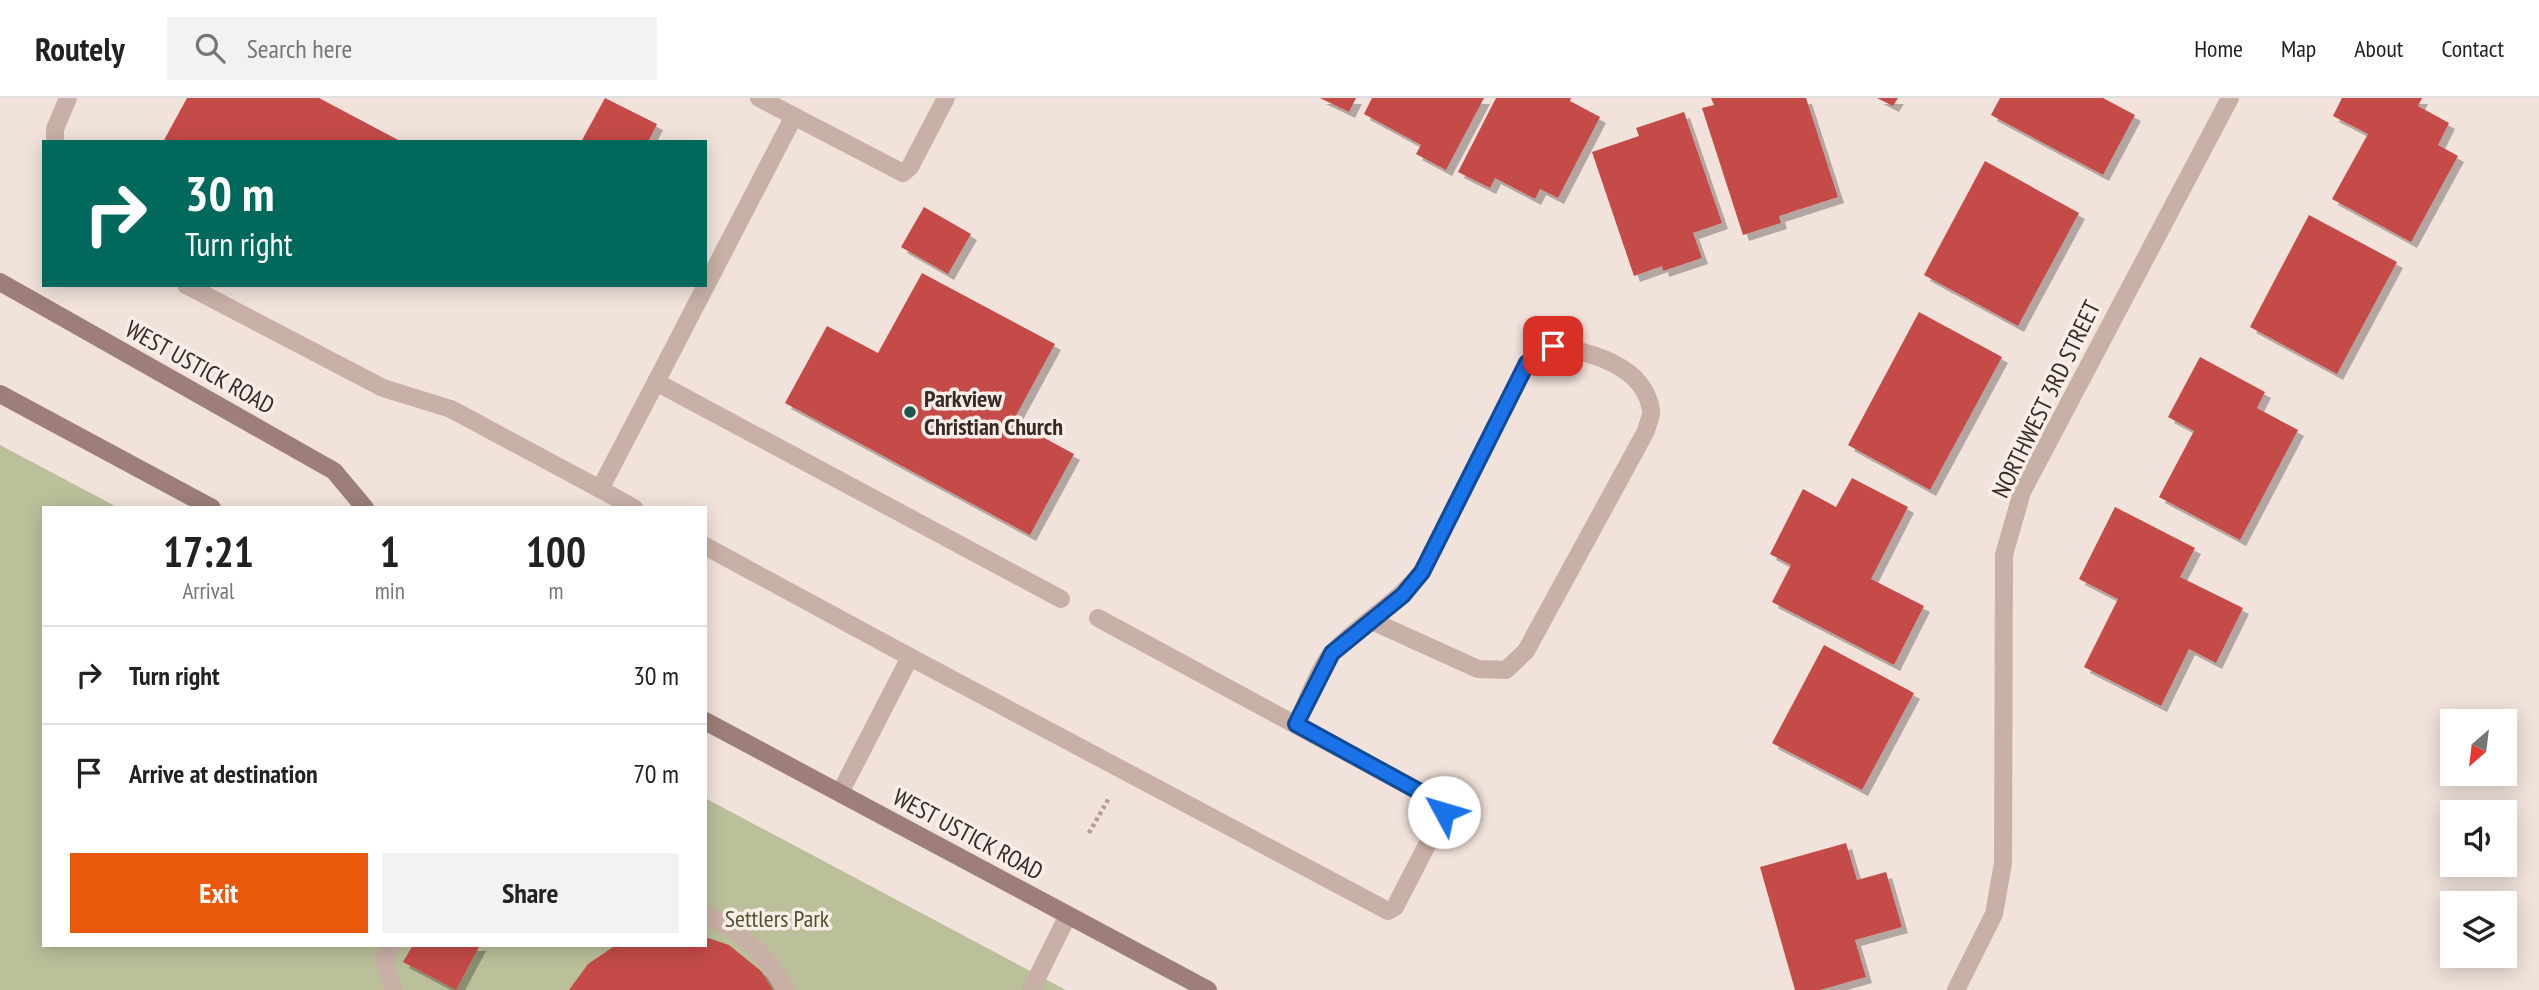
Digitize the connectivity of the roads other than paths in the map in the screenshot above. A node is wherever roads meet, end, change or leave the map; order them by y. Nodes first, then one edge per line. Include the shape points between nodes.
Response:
1 (68, 98) edge
2 (759, 98) edge
3 (946, 98) edge
4 (2230, 98) edge
5 (794, 116) junction
6 (55, 140) edge
7 (0, 282) edge
8 (707, 284) edge
9 (190, 287) edge
10 (705, 287) edge
11 (656, 382) junction
12 (0, 394) edge
13 (600, 489) junction
14 (208, 506) edge
15 (363, 506) edge
16 (630, 506) edge
17 (707, 547) edge
18 (1061, 599) dead end
19 (1098, 618) dead end
20 (1372, 621) junction
21 (910, 657) junction
22 (707, 722) edge
23 (1296, 724) junction
24 (840, 793) junction
25 (707, 915) edge
26 (1068, 915) junction
27 (390, 947) edge
28 (393, 990) edge
29 (785, 990) edge
30 (1031, 990) edge
31 (1208, 990) edge
32 (1956, 990) edge

1 - 6 street
2 - 5 street
3 - 5 street via 903,173
4 - 32 street, NORTHWEST 3RD STREET via 2022,492 2004,555 2003,863 1994,914
5 - 8 street
7 - 15 main road, WEST USTICK ROAD via 334,471
9 - 13 street via 383,388 451,409
10 - 11 street
11 - 13 street
11 - 18 street
12 - 14 main road
13 - 16 street
17 - 21 street
19 - 23 street
20 - 20 street via 1422,572 1527,363 1553,346 1581,350 1623,368 1637,381 1651,411 1646,431 1526,651 1506,670 1478,669
20 - 23 street via 1332,653
21 - 23 street via 1388,911 1395,907 1444,812 1442,804
21 - 24 street
22 - 24 main road, WEST USTICK ROAD
24 - 26 main road, WEST USTICK ROAD
25 - 29 street via 735,929 760,952
26 - 30 street
26 - 31 main road, WEST USTICK ROAD
27 - 28 street via 384,960

